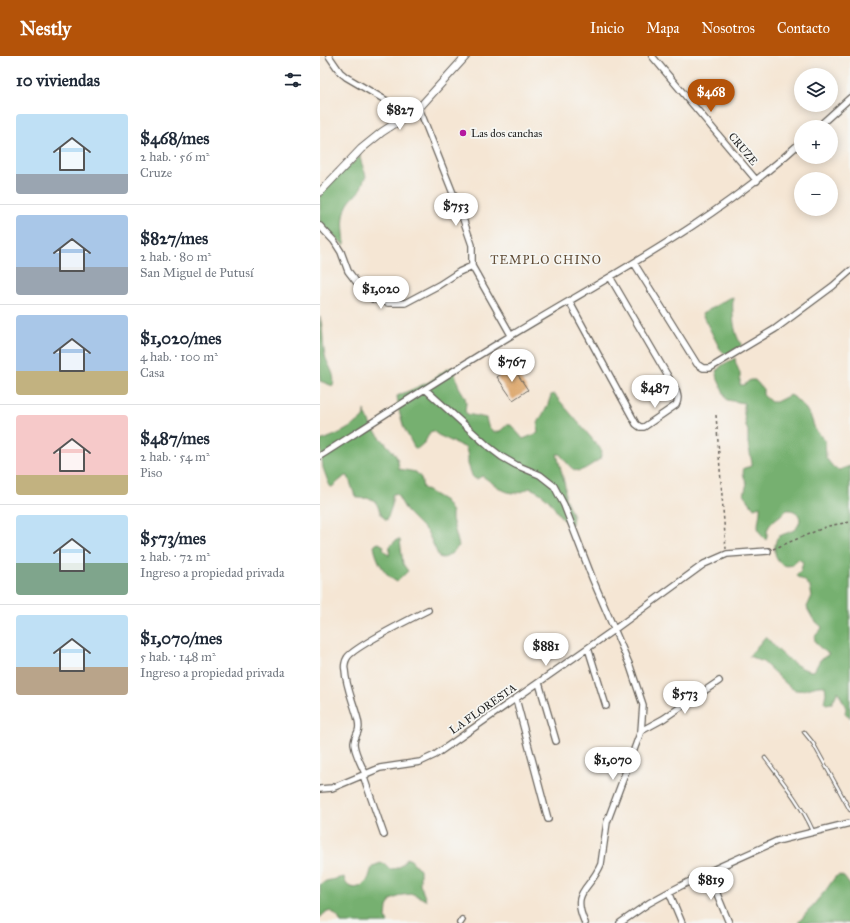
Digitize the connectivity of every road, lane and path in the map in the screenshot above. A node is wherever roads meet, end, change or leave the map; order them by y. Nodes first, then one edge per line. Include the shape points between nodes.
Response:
1 (329, 56) edge
2 (466, 56) edge
3 (652, 56) edge
4 (850, 98) edge
5 (419, 108) junction
6 (409, 114) junction
7 (826, 120) edge
8 (794, 148) edge
9 (757, 181) junction
10 (320, 192) edge
11 (320, 226) edge
12 (634, 263) junction
13 (472, 266) junction
14 (850, 271) edge
15 (610, 277) junction
16 (569, 302) junction
17 (511, 335) junction
18 (425, 389) junction
19 (716, 415) dead end
20 (320, 456) edge
21 (850, 522) edge
22 (768, 552) joint
23 (727, 554) junction
24 (428, 610) dead end
25 (615, 630) junction
26 (588, 648) junction
27 (719, 681) dead end
28 (539, 683) junction
29 (516, 699) junction
30 (606, 706) dead end
31 (641, 731) junction
32 (804, 732) dead end
33 (556, 741) dead end
34 (765, 758) dead end
35 (364, 775) junction
36 (320, 790) edge
37 (850, 810) edge
38 (548, 819) dead end
39 (850, 823) edge
40 (813, 831) junction
41 (384, 835) dead end
42 (708, 872) junction
43 (669, 892) junction
44 (585, 923) edge
45 (620, 923) edge
46 (682, 923) edge
47 (729, 923) edge

1 - 6 street via 346,77
2 - 5 street
3 - 9 street, CRUZE
4 - 7 street
5 - 6 street
5 - 13 street via 472,245
6 - 10 street via 361,149
8 - 9 street
9 - 12 street
11 - 13 street via 334,241 348,271 364,292 373,299 388,303 405,303
12 - 14 street via 697,364 703,368 710,368 775,329
12 - 15 street
13 - 17 street
15 - 16 street
15 - 16 street via 678,397 676,405 644,426 636,424
16 - 17 street
17 - 18 street
18 - 20 street
18 - 25 street via 502,457 540,475 554,486
19 - 23 path
21 - 22 path via 828,526
22 - 23 street, LA FLORESTA
23 - 25 street, LA FLORESTA via 704,564
24 - 35 street via 354,651 347,658 344,669 348,692 360,727 354,743
25 - 26 street, LA FLORESTA
25 - 31 street via 643,706
26 - 28 street, LA FLORESTA
26 - 30 street
27 - 31 street
28 - 29 street, LA FLORESTA
28 - 33 street
29 - 35 street, LA FLORESTA via 429,758 420,762 388,766
29 - 38 street
31 - 44 street via 607,822 601,864 580,896 580,913
32 - 37 lane via 813,743
34 - 40 lane via 795,796
35 - 36 street, LA FLORESTA
35 - 41 street
39 - 40 street
40 - 42 street via 777,841
42 - 43 street
42 - 47 street
43 - 45 street
43 - 46 street

